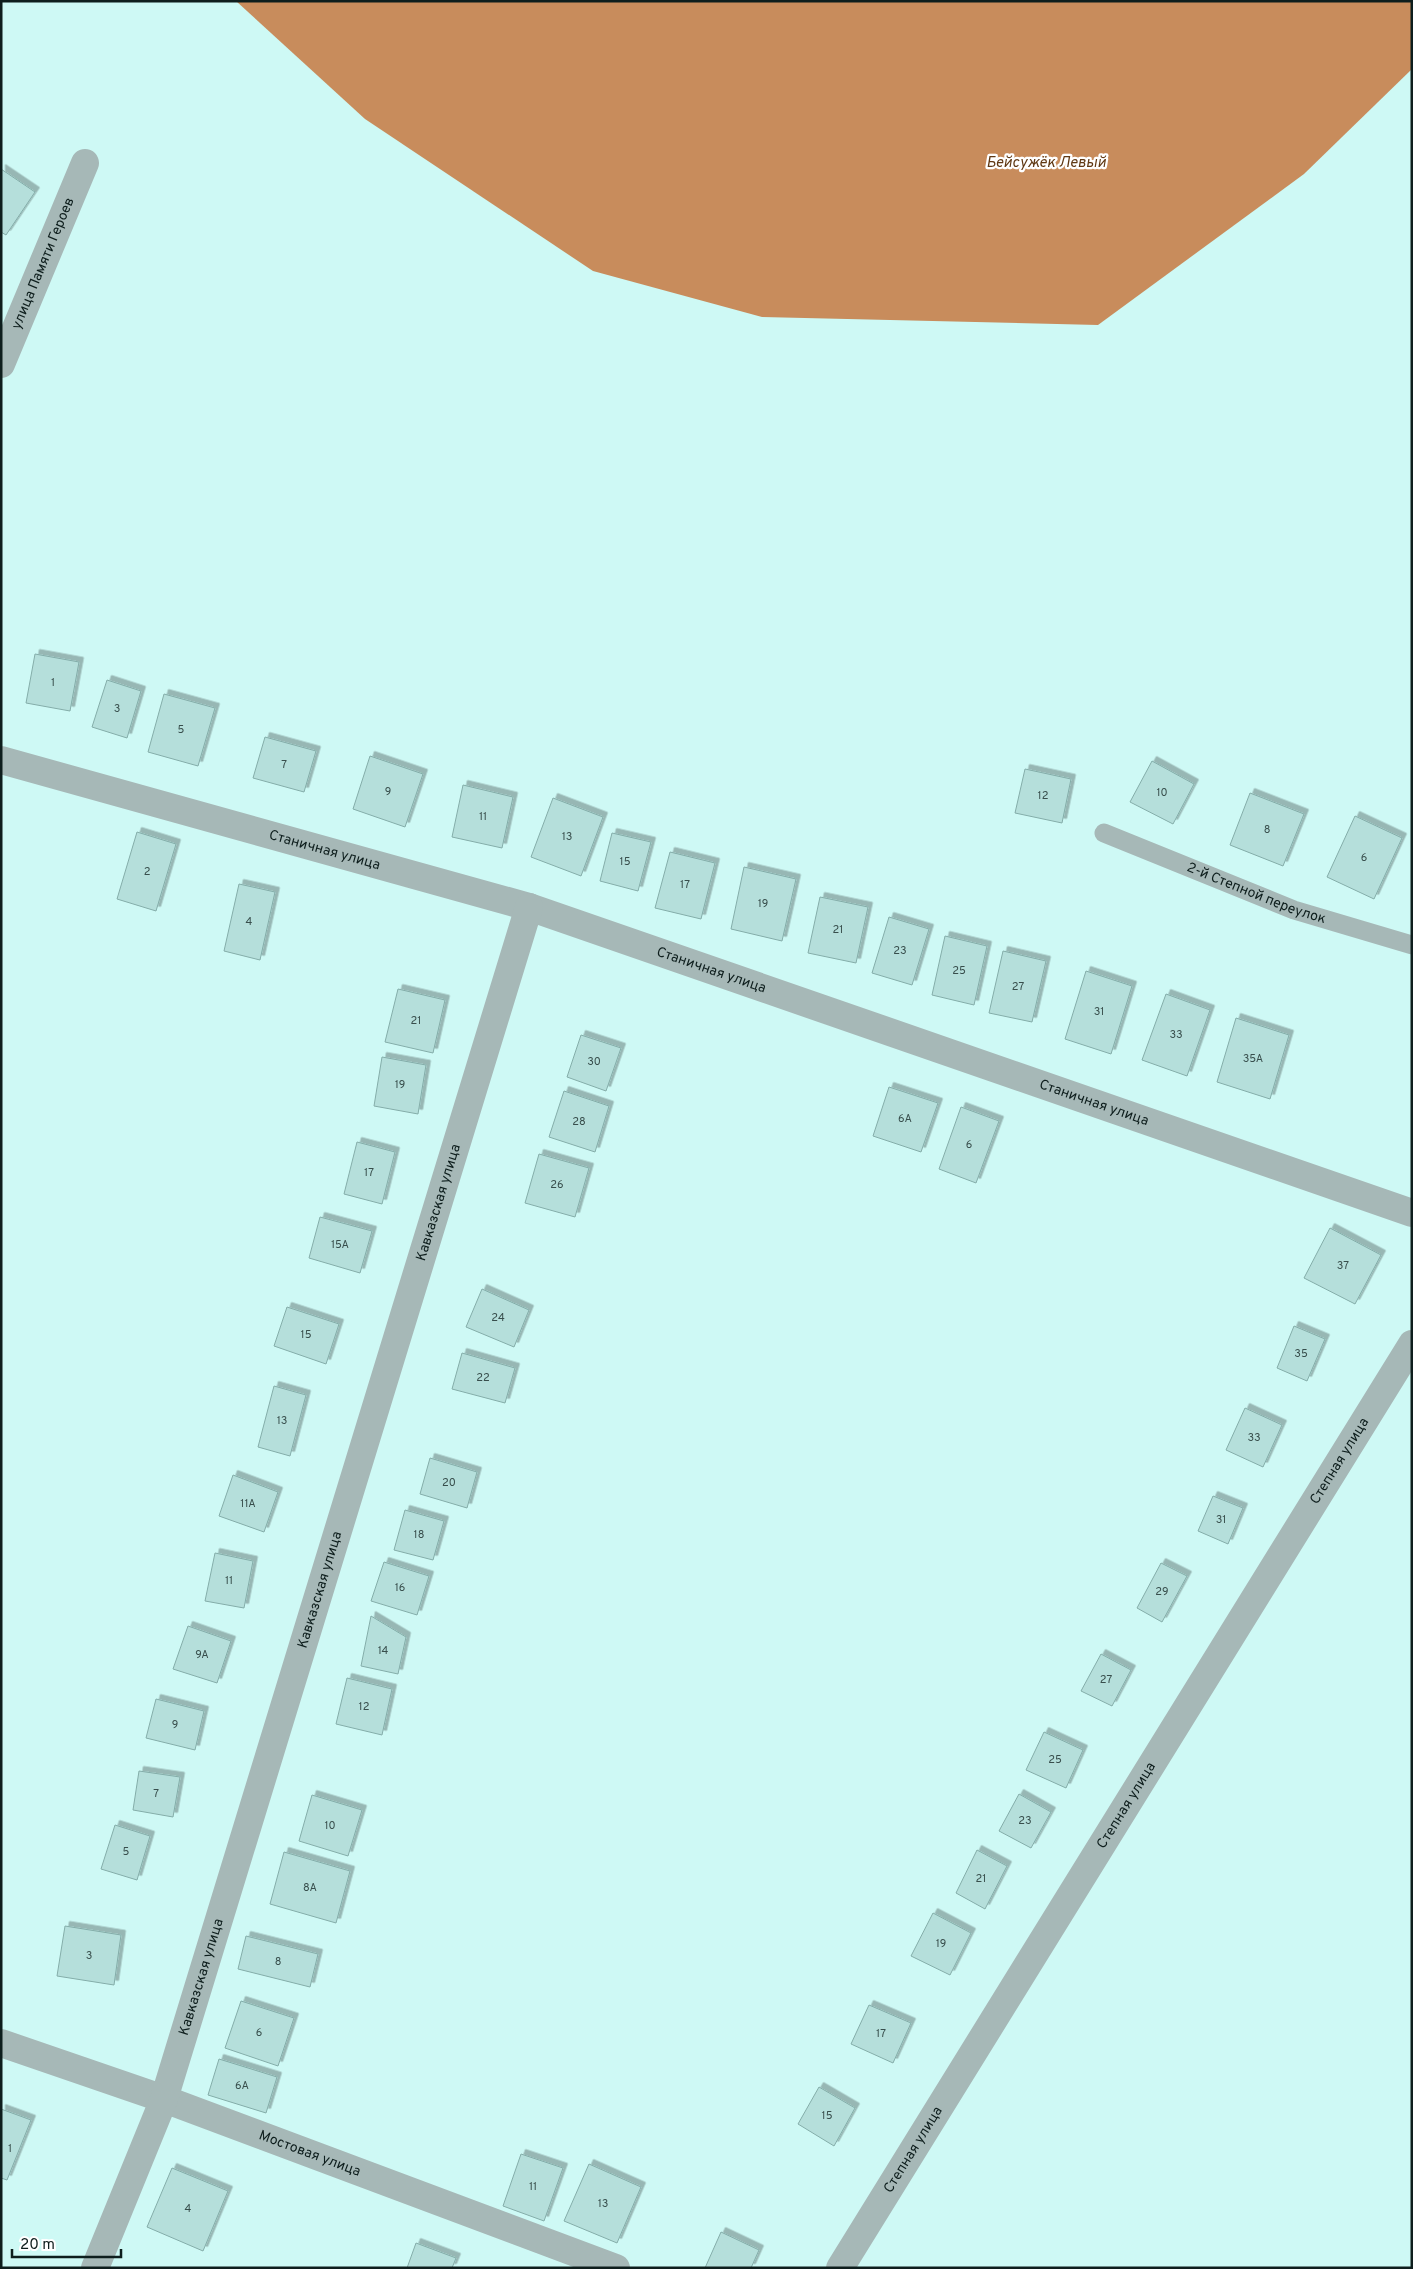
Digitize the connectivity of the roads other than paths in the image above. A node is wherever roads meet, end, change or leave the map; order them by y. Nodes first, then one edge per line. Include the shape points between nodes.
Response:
1 (85, 163) dead end
2 (1, 364) edge
3 (1, 760) edge
4 (1104, 833) dead end
5 (529, 907) junction
6 (1412, 945) edge
7 (1412, 1213) edge
8 (1412, 1344) edge
9 (1, 2043) edge
10 (164, 2099) junction
11 (95, 2268) edge
12 (616, 2268) edge
13 (840, 2268) edge

1 - 2 street, улица Памяти Героев
3 - 5 street, Станичная улица
4 - 6 lane, 2-й Степной переулок via 1294,910
5 - 7 street, Станичная улица
5 - 10 street, Кавказская улица
8 - 13 street, Степная улица
9 - 10 street, Мостовая улица
10 - 11 street, Кавказская улица
10 - 12 street, Мостовая улица

